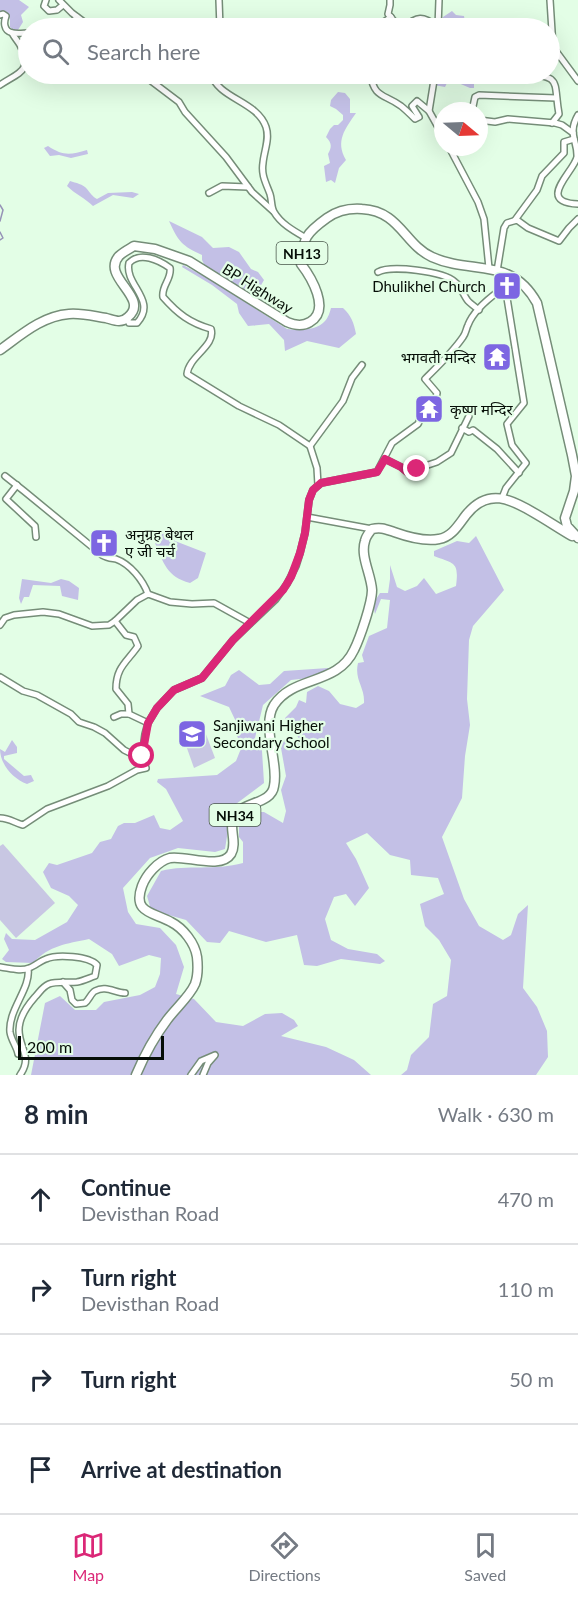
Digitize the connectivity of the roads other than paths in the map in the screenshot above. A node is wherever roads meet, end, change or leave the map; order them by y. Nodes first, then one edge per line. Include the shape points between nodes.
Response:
1 (38, 0) edge
2 (219, 0) edge
3 (390, 0) edge
4 (440, 0) edge
5 (550, 0) edge
6 (61, 2) edge
7 (45, 3) edge
8 (0, 15) edge
9 (77, 17) edge
10 (391, 17) edge
11 (220, 18) edge
12 (439, 18) edge
13 (550, 18) edge
14 (12, 33) junction
15 (18, 33) edge
16 (18, 43) edge
17 (560, 59) edge
18 (18, 74) edge
19 (578, 81) edge
20 (155, 84) edge
21 (218, 84) edge
22 (372, 84) edge
23 (433, 84) edge
24 (555, 84) edge
25 (0, 85) edge
26 (556, 98) junction
27 (474, 102) edge
28 (429, 111) junction
29 (578, 115) edge
30 (434, 120) edge
31 (488, 121) edge
32 (552, 123) junction
33 (573, 136) junction
34 (454, 156) edge
35 (248, 186) junction
36 (209, 193) dead end
37 (578, 204) edge
38 (273, 211) junction
39 (578, 219) edge
40 (515, 220) junction
41 (306, 238) junction
42 (493, 269) junction
43 (378, 272) dead end
44 (499, 291) junction
45 (479, 310) junction
46 (127, 318) junction
47 (0, 350) edge
48 (362, 365) dead end
49 (469, 416) dead end
50 (462, 428) junction
51 (512, 445) junction
52 (310, 446) junction
53 (501, 454) junction
54 (385, 459) junction
55 (519, 473) junction
56 (4, 477) dead end
57 (17, 485) junction
58 (318, 485) junction
59 (502, 498) junction
60 (567, 509) junction
61 (307, 516) junction
62 (542, 518) junction
63 (372, 529) junction
64 (36, 537) dead end
65 (578, 539) edge
66 (148, 594) junction
67 (115, 621) junction
68 (250, 623) junction
69 (0, 625) edge
70 (0, 677) edge
71 (129, 714) junction
72 (114, 717) dead end
73 (148, 723) junction
74 (142, 753) junction
75 (0, 818) edge
76 (0, 967) edge
77 (28, 969) junction
78 (63, 982) junction
79 (125, 993) dead end
80 (18, 1054) dead end
81 (20, 1075) edge
82 (136, 1075) edge
83 (191, 1075) edge
84 (203, 1075) edge

1 - 7 street
2 - 11 street
3 - 10 street
4 - 12 street
5 - 13 street
6 - 7 street via 53,11
6 - 9 street
8 - 14 street via 6,16 4,25
14 - 15 street
14 - 16 street
17 - 19 street
18 - 25 street
20 - 35 street via 179,102
21 - 38 street via 246,104 266,125 262,176
22 - 28 street via 378,93 415,119 418,117 412,106 417,101
23 - 28 street
24 - 26 street
26 - 27 street via 479,94
26 - 32 street via 559,114
28 - 30 street
29 - 33 street
31 - 32 street
32 - 33 street via 562,125
33 - 37 street via 576,161 558,193 561,200
33 - 40 street via 564,142 564,153 542,176 537,190
34 - 42 street via 484,219
35 - 36 street via 222,186
35 - 38 street
38 - 41 street via 287,227
39 - 40 street via 559,241
40 - 42 street via 504,228
41 - 42 highway, NH13 via 331,215 355,208 369,209 385,215 431,256
41 - 46 highway, BP Highway / NH13 via 301,264 310,276 320,305 318,314 307,324 287,322 189,261 134,246 118,256 115,267 133,299 134,308
42 - 44 street
42 - 60 highway, NH13 via 520,281 537,303 576,476
43 - 45 street via 423,271 444,276 455,282 468,302
44 - 45 street
44 - 51 street via 507,298 524,403 507,424
45 - 54 street via 468,323 465,336 425,379 437,393 436,398 426,407 418,424 392,443
46 - 47 highway via 120,321 84,314 63,315 44,320
46 - 52 street via 129,323 137,323 144,308 128,272 129,263 145,257 170,268 163,297 185,318 213,332 212,339 188,366 187,374
48 - 52 street via 351,378 344,401
49 - 50 street
50 - 53 street via 473,430
50 - 54 street via 451,453 437,462 407,472
51 - 53 street
51 - 55 street via 526,463
52 - 58 street
53 - 55 street
54 - 58 street via 377,472
55 - 59 street
56 - 57 street
57 - 64 street via 6,499 35,526
57 - 66 street via 106,558 119,560 132,570
58 - 61 street via 310,496
59 - 62 highway
59 - 63 highway via 478,502 443,539 423,540 382,528
60 - 62 highway via 552,519
60 - 65 highway via 566,523
61 - 63 street
61 - 68 street via 291,577 276,599
62 - 65 highway
63 - 82 highway, NH34 via 364,547 372,591 354,650 340,669 286,693 273,708 273,791 238,811 231,823 233,847 227,858 168,859 145,879 140,905 179,927 192,943 197,978 165,1022
66 - 67 street
66 - 68 street via 170,602 214,603
67 - 69 street via 92,626 43,612 14,615
67 - 71 street via 126,635 134,637 138,646 123,663 116,683
68 - 73 street via 209,672 174,690
70 - 74 street via 105,733 124,750
71 - 72 street
71 - 73 street
73 - 74 street
74 - 75 street via 146,768 47,809 23,825
76 - 77 street
77 - 78 street via 53,957 85,958 97,965 95,976
77 - 80 street via 11,1020 10,1034
78 - 79 street via 76,1004 85,1003 99,990
78 - 81 street via 50,983 42,989 23,1014 19,1032 27,1059
83 - 84 street via 201,1061 215,1055

